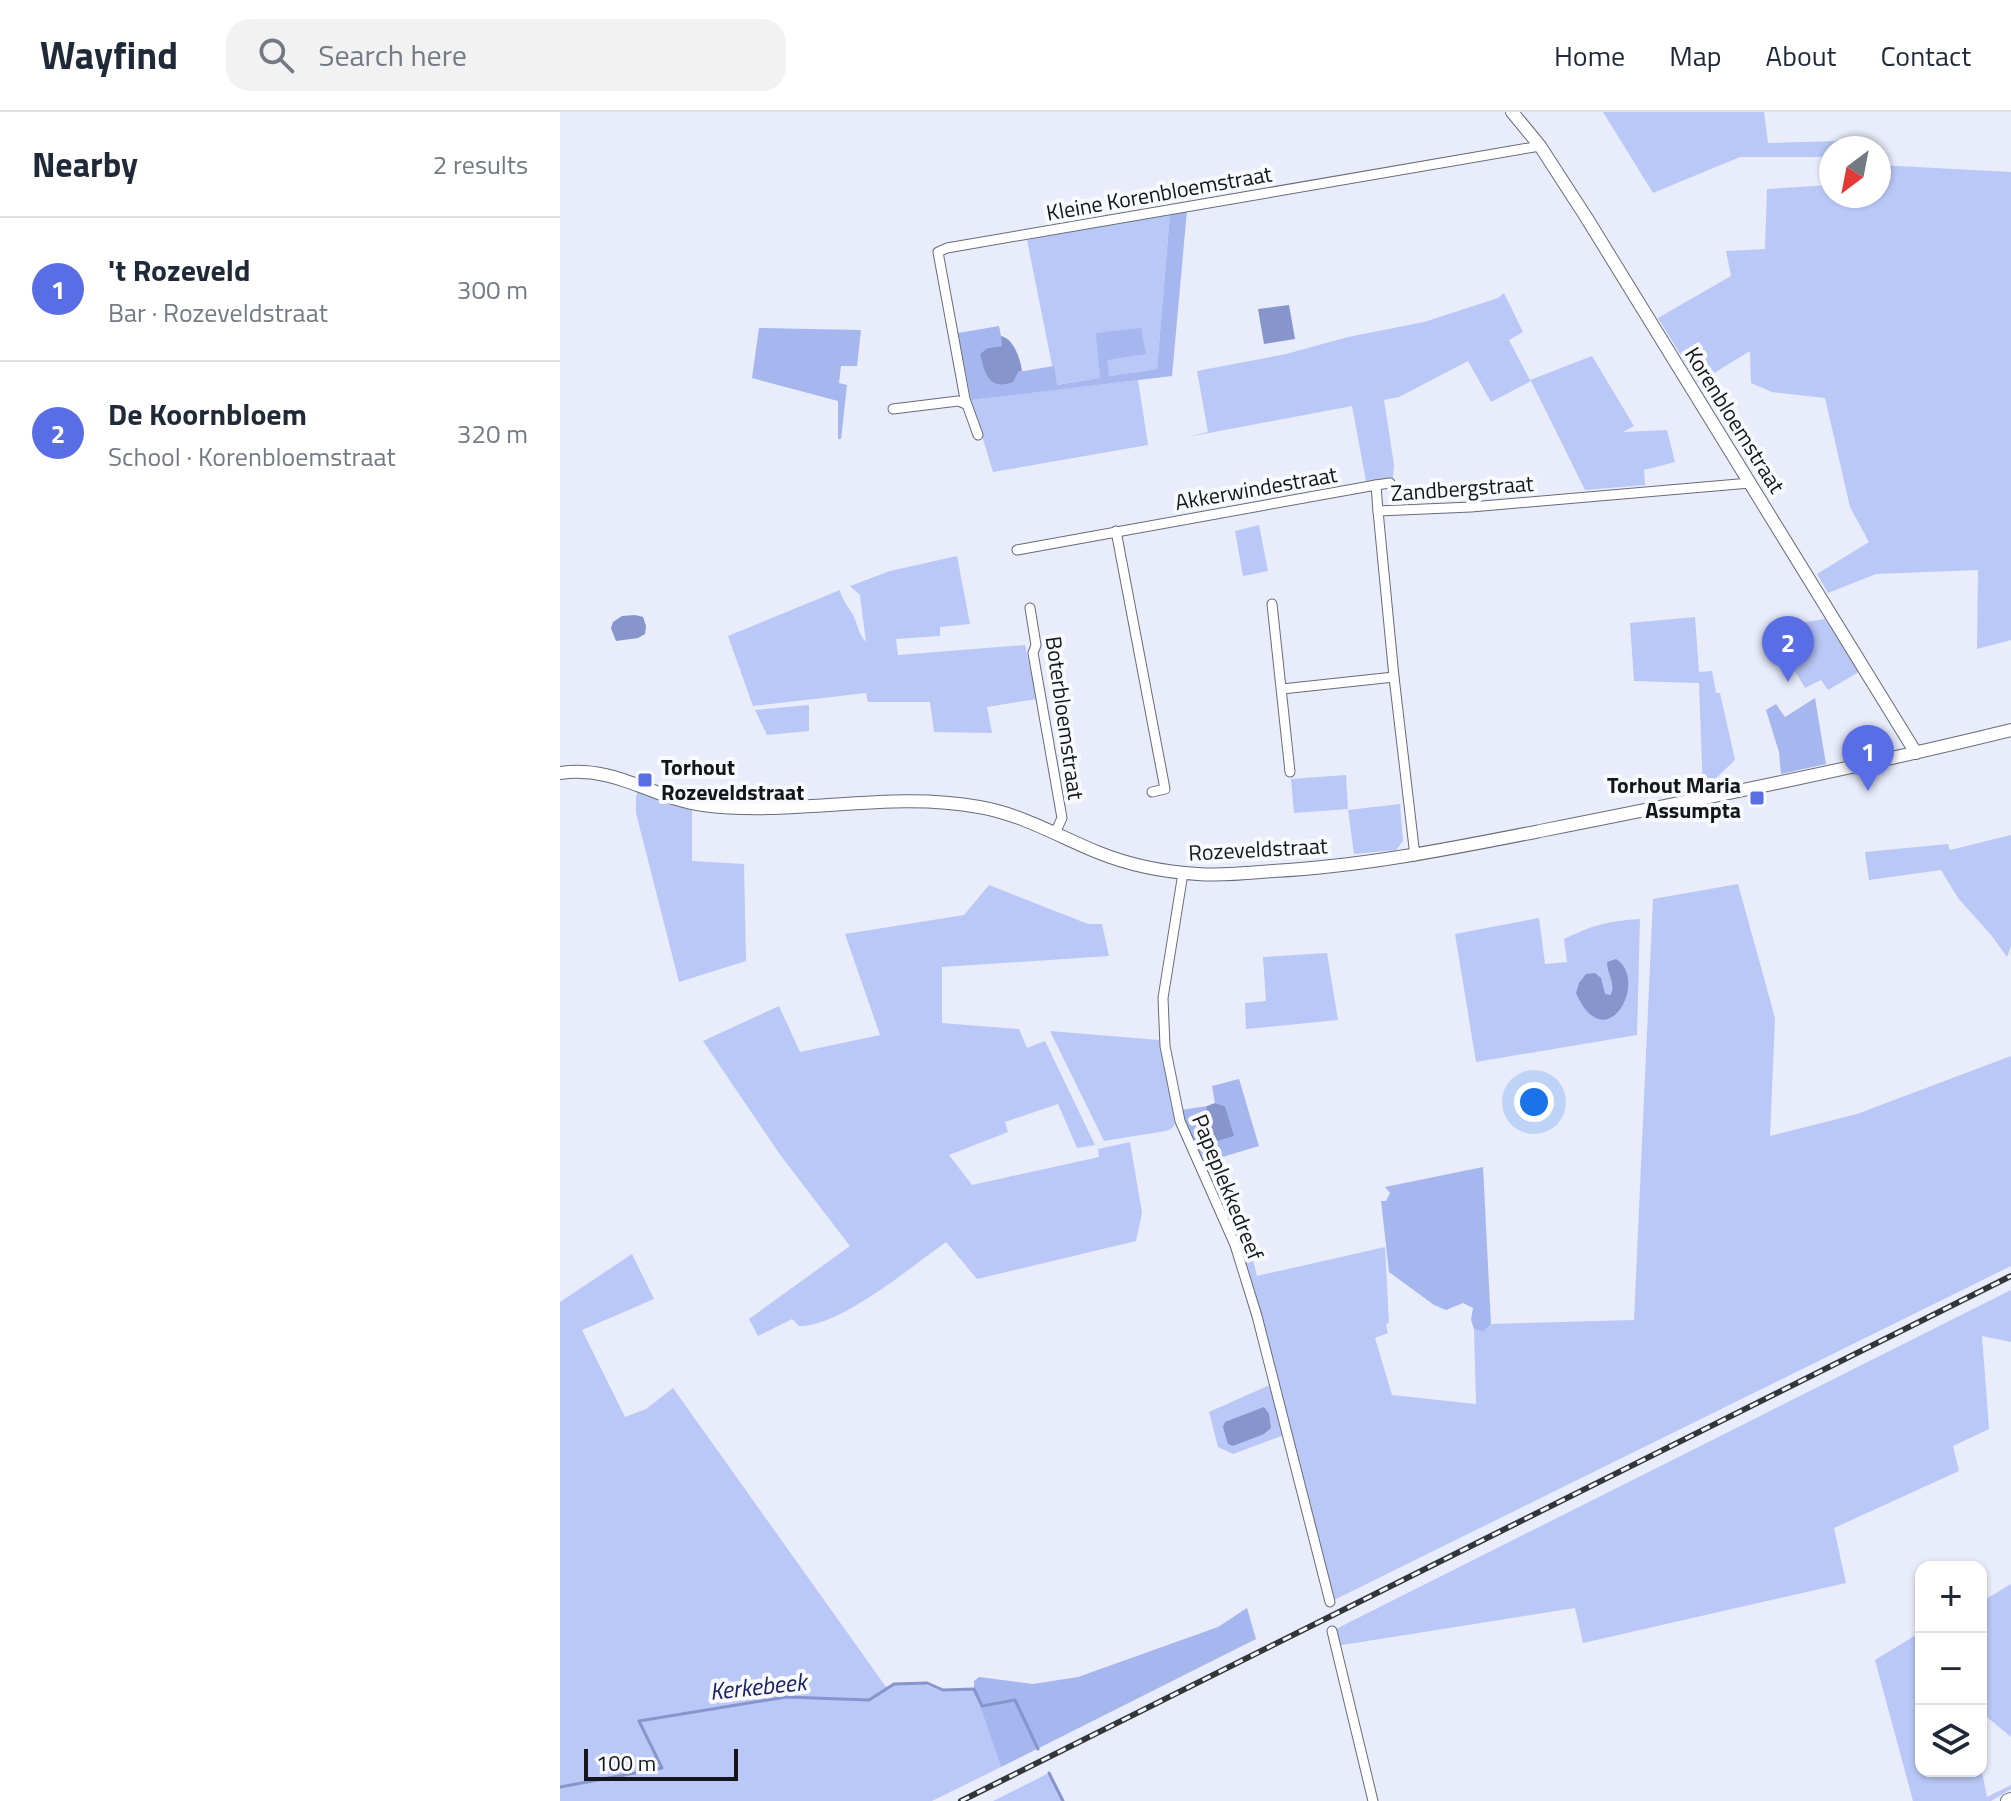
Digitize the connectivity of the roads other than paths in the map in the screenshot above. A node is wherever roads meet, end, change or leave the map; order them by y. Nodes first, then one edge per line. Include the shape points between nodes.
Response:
1 (1512, 112) edge
2 (1540, 146) junction
3 (966, 404) junction
4 (893, 409) dead end
5 (978, 435) dead end
6 (1390, 483) dead end
7 (1750, 483) junction
8 (1376, 485) junction
9 (1378, 511) junction
10 (1116, 531) junction
11 (1017, 550) dead end
12 (1272, 604) dead end
13 (1030, 608) dead end
14 (1394, 677) junction
15 (1282, 689) junction
16 (2011, 730) edge
17 (1916, 753) junction
18 (1290, 772) dead end
19 (560, 773) edge
20 (1152, 792) dead end
21 (1055, 833) junction
22 (1415, 856) junction
23 (1183, 873) junction
24 (1330, 1602) dead end
25 (1332, 1631) dead end
26 (1373, 1801) edge

1 - 2 street, Korenbloemstraat
2 - 3 street, Kleine Korenbloemstraat via 938,252
2 - 7 street, Korenbloemstraat
3 - 4 street
3 - 5 street
6 - 8 street, Zandbergstraat
7 - 9 street, Zandbergstraat
7 - 17 street, Korenbloemstraat
8 - 9 street
8 - 10 street, Akkerwindestraat
9 - 14 street, Zandbergstraat
10 - 11 street, Akkerwindestraat
10 - 20 street via 1165,789
12 - 15 street
13 - 21 street, Boterbloemstraat via 1062,818
14 - 15 street
14 - 22 street, Zandbergstraat
15 - 18 street
16 - 17 street, Rozeveldstraat
17 - 22 street, Rozeveldstraat
19 - 21 street, Rozeveldstraat via 604,773 673,798 721,807 962,804
21 - 23 street, Rozeveldstraat via 1121,861
22 - 23 street, Rozeveldstraat via 1285,871
23 - 24 street, Papeplekkedreef via 1163,998 1165,1046 1186,1139 1244,1274
25 - 26 street

